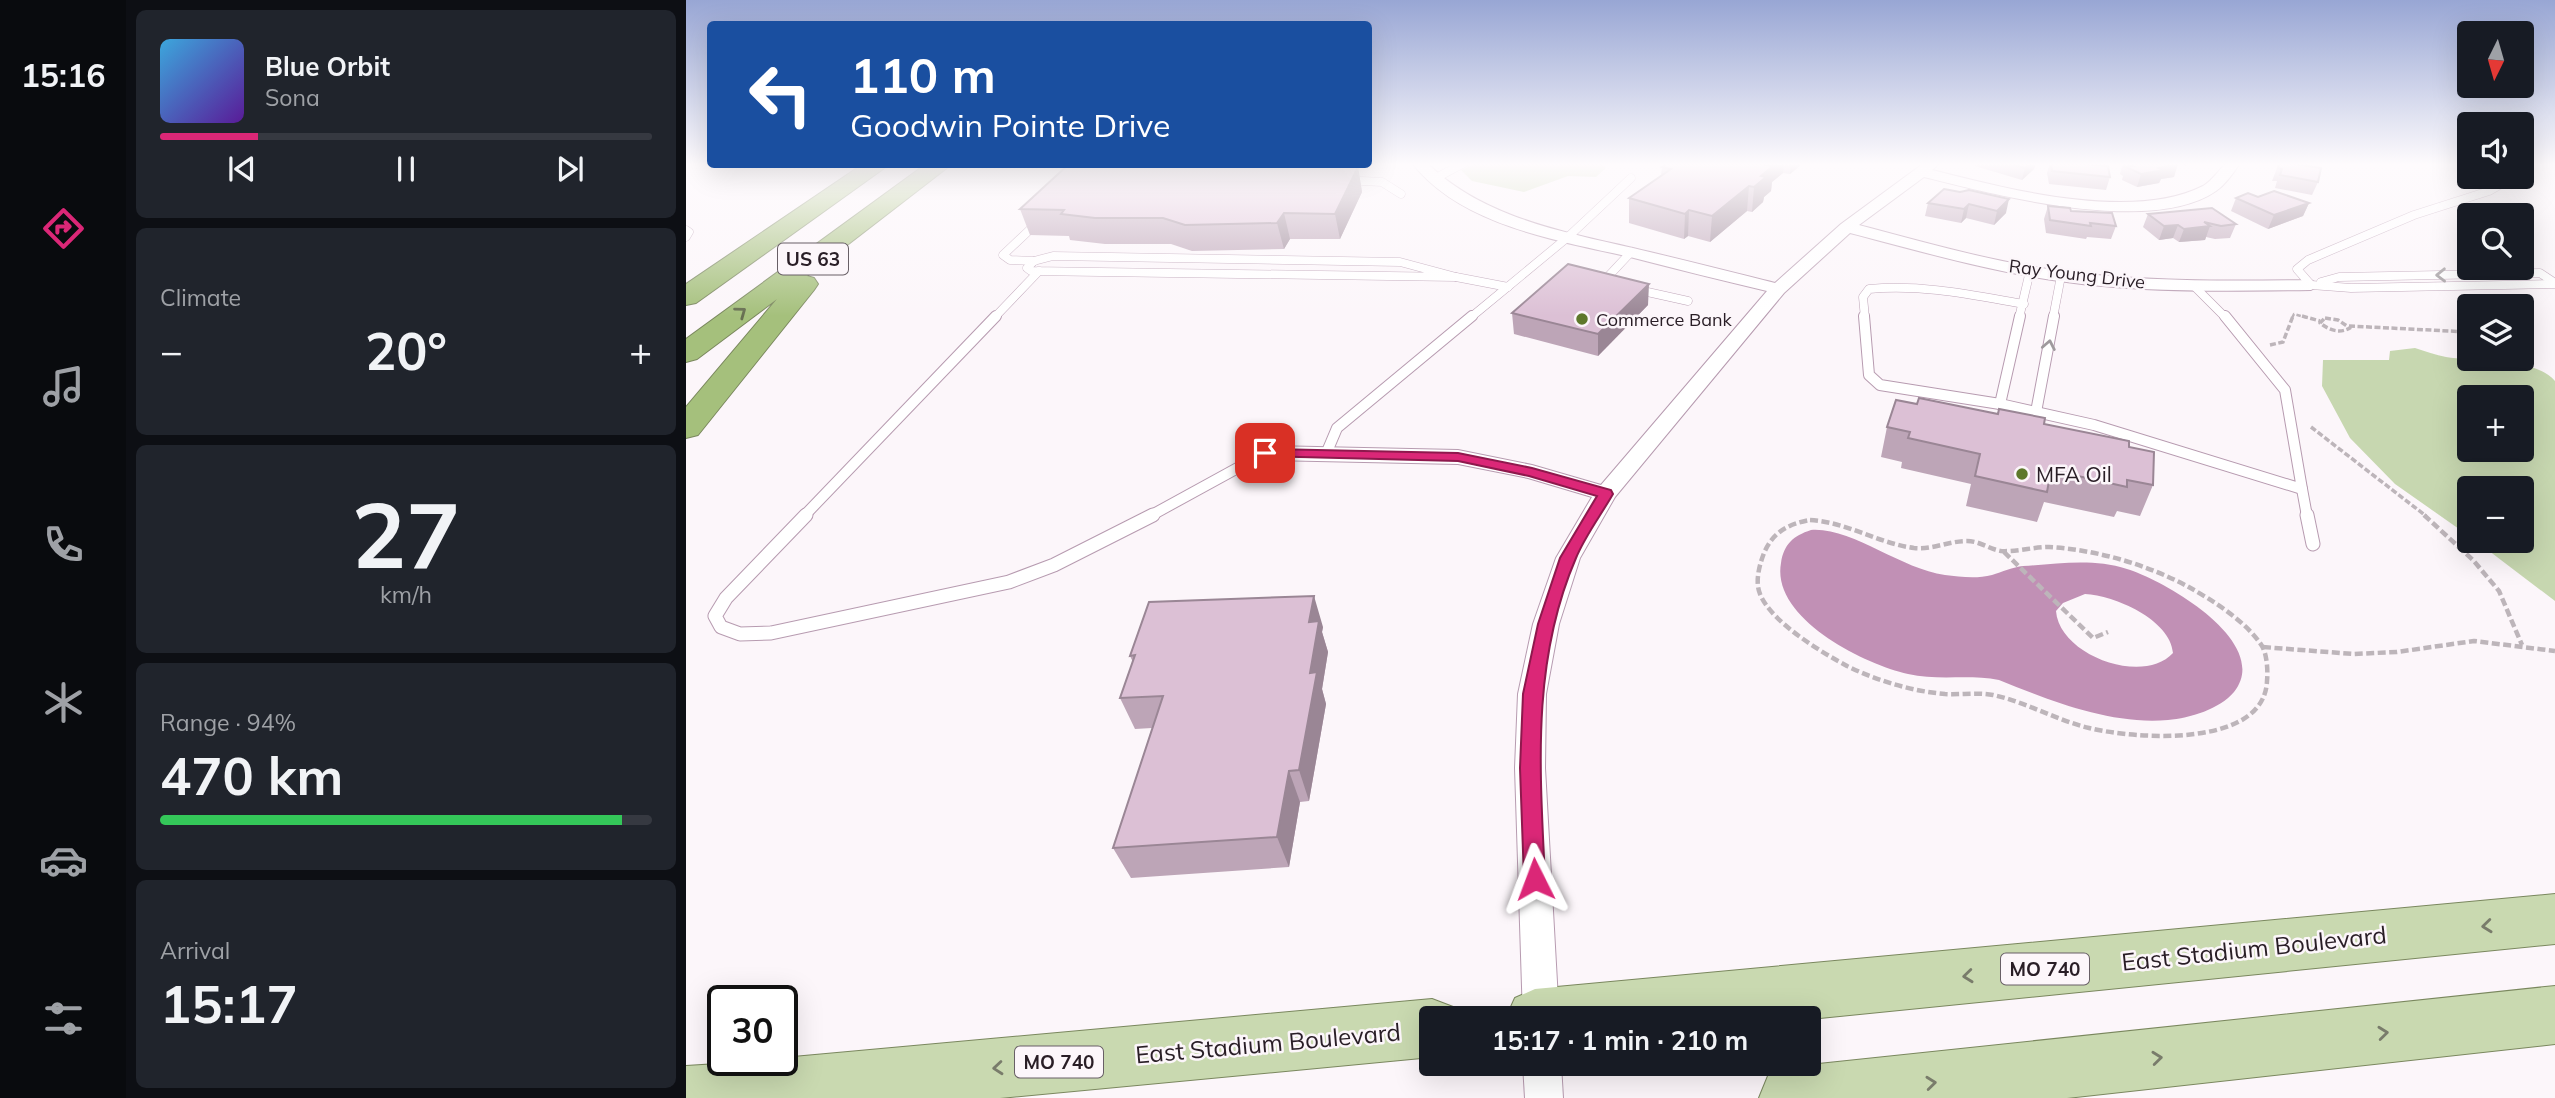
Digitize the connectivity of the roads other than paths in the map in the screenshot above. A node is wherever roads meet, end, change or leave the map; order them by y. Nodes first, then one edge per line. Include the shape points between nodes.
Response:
1 (799, 214) edge
2 (806, 214) edge
3 (874, 214) edge
4 (1499, 214) edge
5 (1593, 214) edge
6 (1864, 214) edge
7 (2416, 214) edge
8 (1043, 216) edge
9 (1847, 227) junction
10 (686, 230) edge
11 (686, 237) edge
12 (1568, 237) junction
13 (842, 238) junction
14 (1630, 252) junction
15 (1037, 266) junction
16 (2030, 271) junction
17 (686, 276) edge
18 (2061, 276) junction
19 (1457, 277) junction
20 (1615, 284) edge
21 (2555, 284) edge
22 (2311, 285) junction
23 (2194, 286) junction
24 (1508, 287) junction
25 (1627, 287) edge
26 (1778, 289) junction
27 (686, 297) edge
28 (1688, 301) dead end
29 (2024, 304) junction
30 (686, 353) edge
31 (2000, 404) junction
32 (2036, 412) junction
33 (686, 428) edge
34 (1265, 453) joint
35 (1326, 454) junction
36 (2302, 489) junction
37 (1605, 494) junction
38 (2313, 544) dead end
39 (2555, 919) edge
40 (1540, 1006) edge
41 (1664, 1006) edge
42 (2555, 1014) edge
43 (1419, 1029) edge
44 (1543, 1076) edge
45 (686, 1097) edge
46 (1544, 1098) edge
47 (1790, 1098) edge

1 - 17 highway
2 - 27 highway, US 63
3 - 13 highway, US 63
4 - 12 street
5 - 12 lane
6 - 9 street
7 - 22 lane via 2308,260 2297,269
8 - 15 lane via 1003,254
9 - 16 street, Ray Young Drive
9 - 26 street
10 - 11 lane
12 - 14 street
12 - 24 lane
30 -> 13 highway, US 63
13 - 33 highway
14 - 20 lane via 1603,282
14 - 26 street
15 - 19 lane
15 - 19 lane via 1053,256 1400,262
15 - 34 lane via 726,598 715,615 721,627 740,634 771,633 1009,582 1127,529
16 - 18 street, Ray Young Drive
16 - 29 lane
18 - 23 street, Ray Young Drive
32 -> 18 lane
19 - 24 lane
21 - 22 lane
22 - 23 street, Ray Young Drive
23 - 36 lane via 2213,302 2285,390
24 - 35 lane via 1338,428
25 - 28 lane
26 - 37 street
29 - 31 lane
29 - 31 lane via 1884,287 1869,289 1863,297 1869,375 1881,385
31 - 32 lane
32 - 36 lane
34 - 35 street
35 - 37 street via 1458,457 1532,472
36 - 38 lane
37 - 40 street via 1568,558 1546,624 1532,694 1530,768
39 -> 41 main road, East Stadium Boulevard / MO 740
47 -> 42 main road
43 -> 45 main road, East Stadium Boulevard / MO 740
44 - 46 street

